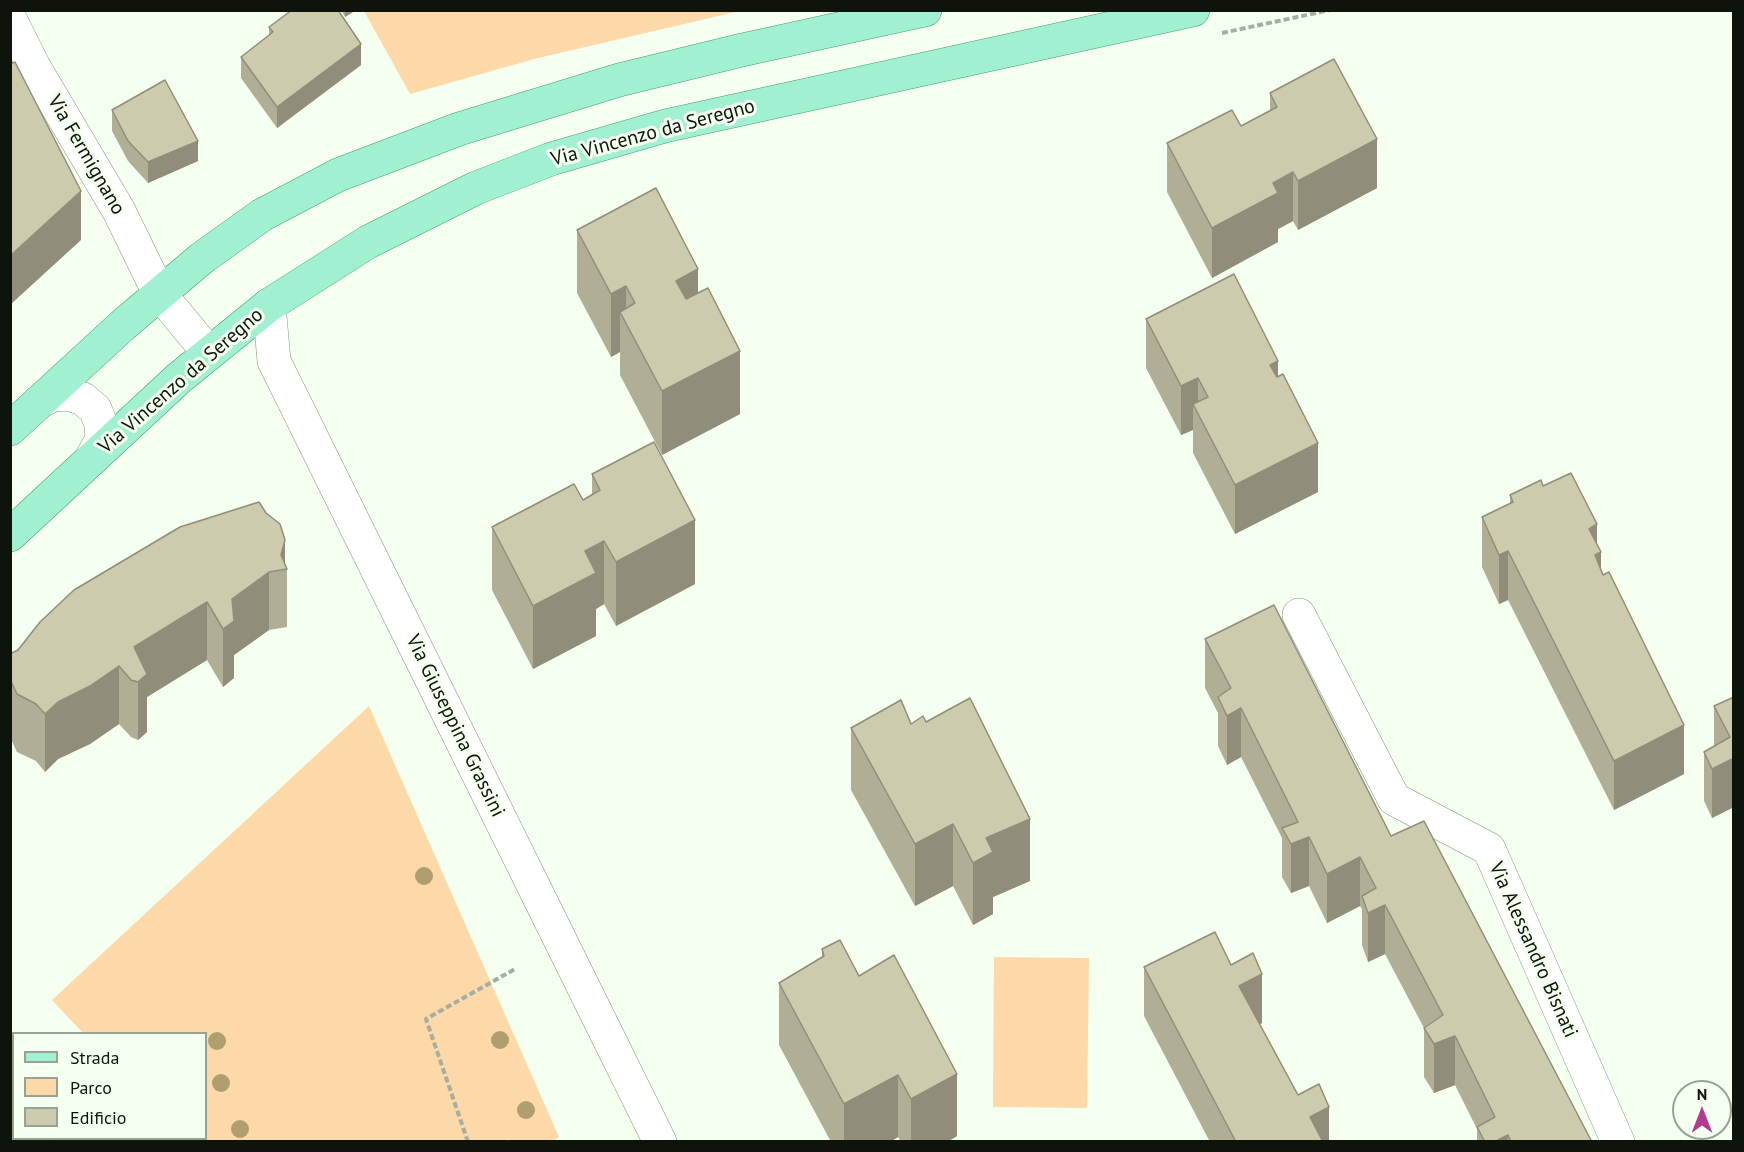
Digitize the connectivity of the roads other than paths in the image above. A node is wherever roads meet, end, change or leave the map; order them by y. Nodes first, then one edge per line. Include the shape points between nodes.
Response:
1 (925, 10) edge
2 (1193, 10) edge
3 (10, 20) edge
4 (159, 293) junction
5 (269, 305) junction
6 (208, 352) junction
7 (39, 402) junction
8 (10, 429) edge
9 (91, 459) junction
10 (10, 535) edge
11 (1299, 615) dead end
12 (660, 1142) edge
13 (1618, 1142) edge

1 - 4 main road via 619,80 420,143 338,175 262,215
2 - 5 main road, Via Vincenzo da Seregno via 704,117 589,147 439,205 335,261
3 - 4 street, Via Fermignano via 119,211
4 - 6 street, Via Fermignano
4 - 7 main road
5 - 6 main road, Via Vincenzo da Seregno
5 - 12 street, Via Giuseppina Grassini via 274,361
6 - 9 main road, Via Vincenzo da Seregno
7 - 8 main road
7 - 9 street via 53,395 69,394 95,409 102,439
9 - 10 main road, Via Vincenzo da Seregno
11 - 13 street, Via Alessandro Bisnati via 1394,799 1489,849

